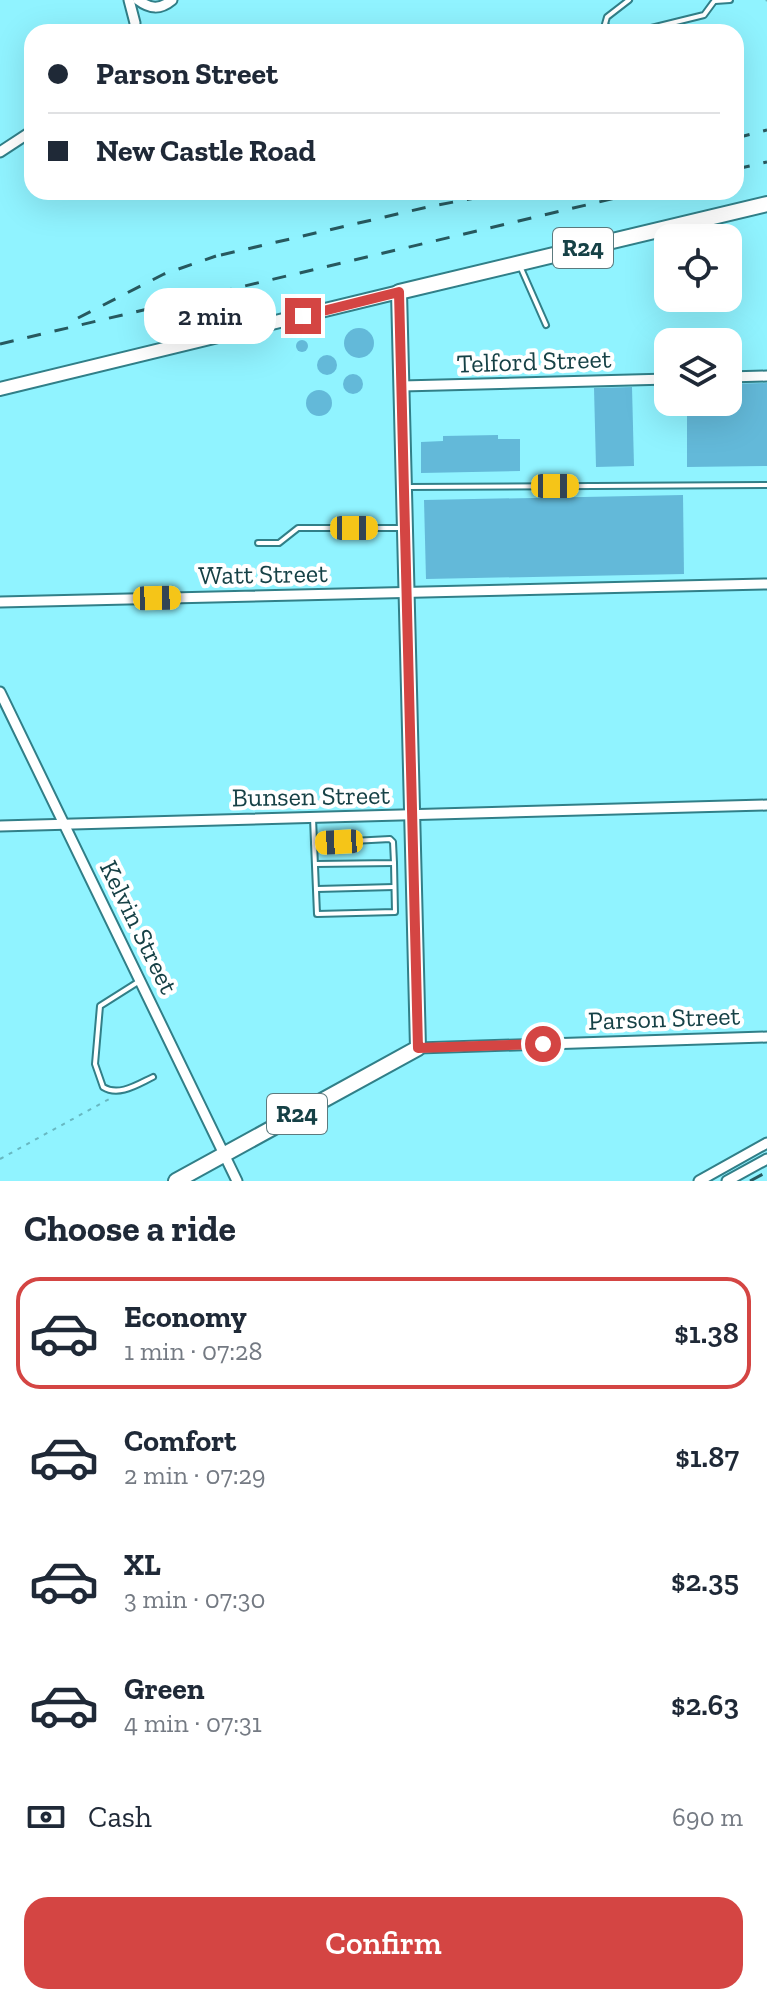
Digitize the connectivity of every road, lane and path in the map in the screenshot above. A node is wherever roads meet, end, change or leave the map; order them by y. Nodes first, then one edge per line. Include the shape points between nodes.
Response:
1 (129, 0) edge
2 (172, 0) edge
3 (629, 0) edge
4 (730, 0) edge
5 (139, 1) edge
6 (715, 1) edge
7 (135, 24) edge
8 (605, 24) edge
9 (667, 24) edge
10 (24, 136) edge
11 (0, 152) edge
12 (767, 204) edge
13 (519, 264) junction
14 (399, 292) junction
15 (546, 325) dead end
16 (767, 376) edge
17 (742, 377) edge
18 (654, 379) edge
19 (402, 386) junction
20 (0, 389) edge
21 (767, 485) edge
22 (404, 487) junction
23 (405, 528) junction
24 (258, 543) dead end
25 (767, 584) edge
26 (407, 593) junction
27 (0, 602) edge
28 (0, 692) edge
29 (767, 805) edge
30 (413, 816) junction
31 (313, 818) junction
32 (65, 824) junction
33 (0, 826) edge
34 (314, 843) junction
35 (394, 863) junction
36 (315, 864) junction
37 (394, 887) junction
38 (316, 889) junction
39 (140, 980) junction
40 (767, 1037) edge
41 (418, 1048) junction
42 (153, 1077) dead end
43 (115, 1092) junction
44 (767, 1143) edge
45 (223, 1154) junction
46 (0, 1159) edge
47 (767, 1159) edge
48 (176, 1181) edge
49 (237, 1181) edge
50 (699, 1181) edge
51 (727, 1181) edge

1 - 7 street
2 - 5 street via 155,8
3 - 8 lane
4 - 6 lane
6 - 9 lane via 704,15
10 - 11 street
12 - 13 main road, R24
13 - 14 main road, R24
13 - 15 lane
14 - 19 main road
14 - 20 street
16 - 17 street
18 - 19 street, Telford Street
19 - 22 main road
21 - 22 lane
22 - 23 main road
23 - 24 lane via 298,528 279,543
23 - 26 main road
25 - 26 street, Watt Street
26 - 27 street, Watt Street
26 - 30 main road
28 - 32 street, Kelvin Street
29 - 30 street, Bunsen Street
30 - 31 street, Bunsen Street
30 - 41 main road
31 - 32 street, Bunsen Street
31 - 34 lane
32 - 33 street, Bunsen Street
32 - 39 street, Kelvin Street
34 - 35 lane via 390,839
34 - 36 lane
35 - 36 lane
35 - 37 lane
36 - 38 lane
37 - 38 lane
37 - 38 lane via 395,912 317,914
39 - 43 lane via 99,1010 95,1064 103,1087
39 - 45 street, Kelvin Street
40 - 41 street, Parson Street
41 - 45 main road, R24
42 - 43 lane
43 - 46 path
44 - 50 street
45 - 48 main road, R24
45 - 49 street, Kelvin Street
47 - 51 street

